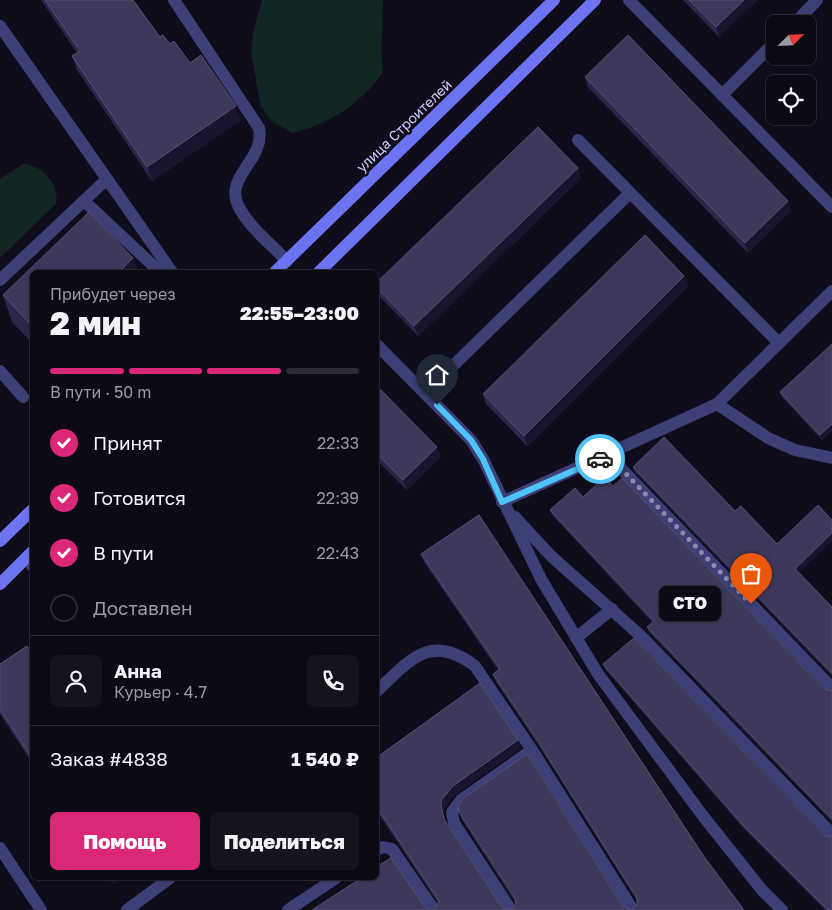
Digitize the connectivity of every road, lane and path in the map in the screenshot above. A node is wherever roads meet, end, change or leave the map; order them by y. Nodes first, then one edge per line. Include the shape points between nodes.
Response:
1 (174, 0) edge
2 (554, 0) edge
3 (595, 0) edge
4 (629, 0) edge
5 (817, 0) edge
6 (803, 15) edge
7 (0, 26) edge
8 (766, 51) edge
9 (722, 95) junction
10 (578, 140) dead end
11 (107, 179) junction
12 (630, 193) junction
13 (84, 201) junction
14 (832, 207) edge
15 (287, 261) junction
16 (158, 270) edge
17 (171, 270) edge
18 (277, 270) edge
19 (321, 270) edge
20 (0, 280) edge
21 (832, 290) edge
22 (779, 343) junction
23 (379, 347) edge
24 (0, 371) edge
25 (426, 393) junction
26 (23, 397) dead end
27 (716, 404) junction
28 (608, 455) junction
29 (832, 458) edge
30 (502, 502) junction
31 (30, 512) edge
32 (0, 542) edge
33 (30, 559) edge
34 (0, 584) edge
35 (612, 609) junction
36 (576, 638) junction
37 (832, 688) edge
38 (379, 689) edge
39 (532, 750) junction
40 (832, 834) edge
41 (0, 848) edge
42 (379, 849) edge
43 (167, 880) edge
44 (333, 880) edge
45 (41, 910) edge
46 (127, 910) edge
47 (288, 910) edge
48 (434, 910) edge
49 (511, 910) edge
50 (633, 910) edge
51 (782, 910) edge

1 - 15 street via 259,128 259,148 241,175 235,198 249,220
2 - 15 main road, улица Строителей
3 - 19 main road
4 - 9 street
5 - 6 street
7 - 11 street
8 - 9 street
9 - 14 street
10 - 12 street
11 - 13 street
11 - 17 street
12 - 22 street
12 - 25 street
13 - 16 street
13 - 20 street
15 - 18 main road, улица Строителей
21 - 22 street
22 - 27 street
23 - 25 street
24 - 26 street
25 - 30 street via 471,440
27 - 28 street
27 - 29 street via 768,438 795,450
28 - 30 street
28 - 37 street
30 - 35 street via 551,556
30 - 36 street via 541,579
31 - 32 main road
33 - 34 main road
35 - 36 street
35 - 40 street
36 - 51 street via 598,674 703,816
38 - 39 street via 414,657 431,649 448,651 475,666
39 - 49 street via 461,800 452,812 454,823
39 - 50 street
41 - 45 street
42 - 48 street via 392,849
43 - 46 street
44 - 47 street

